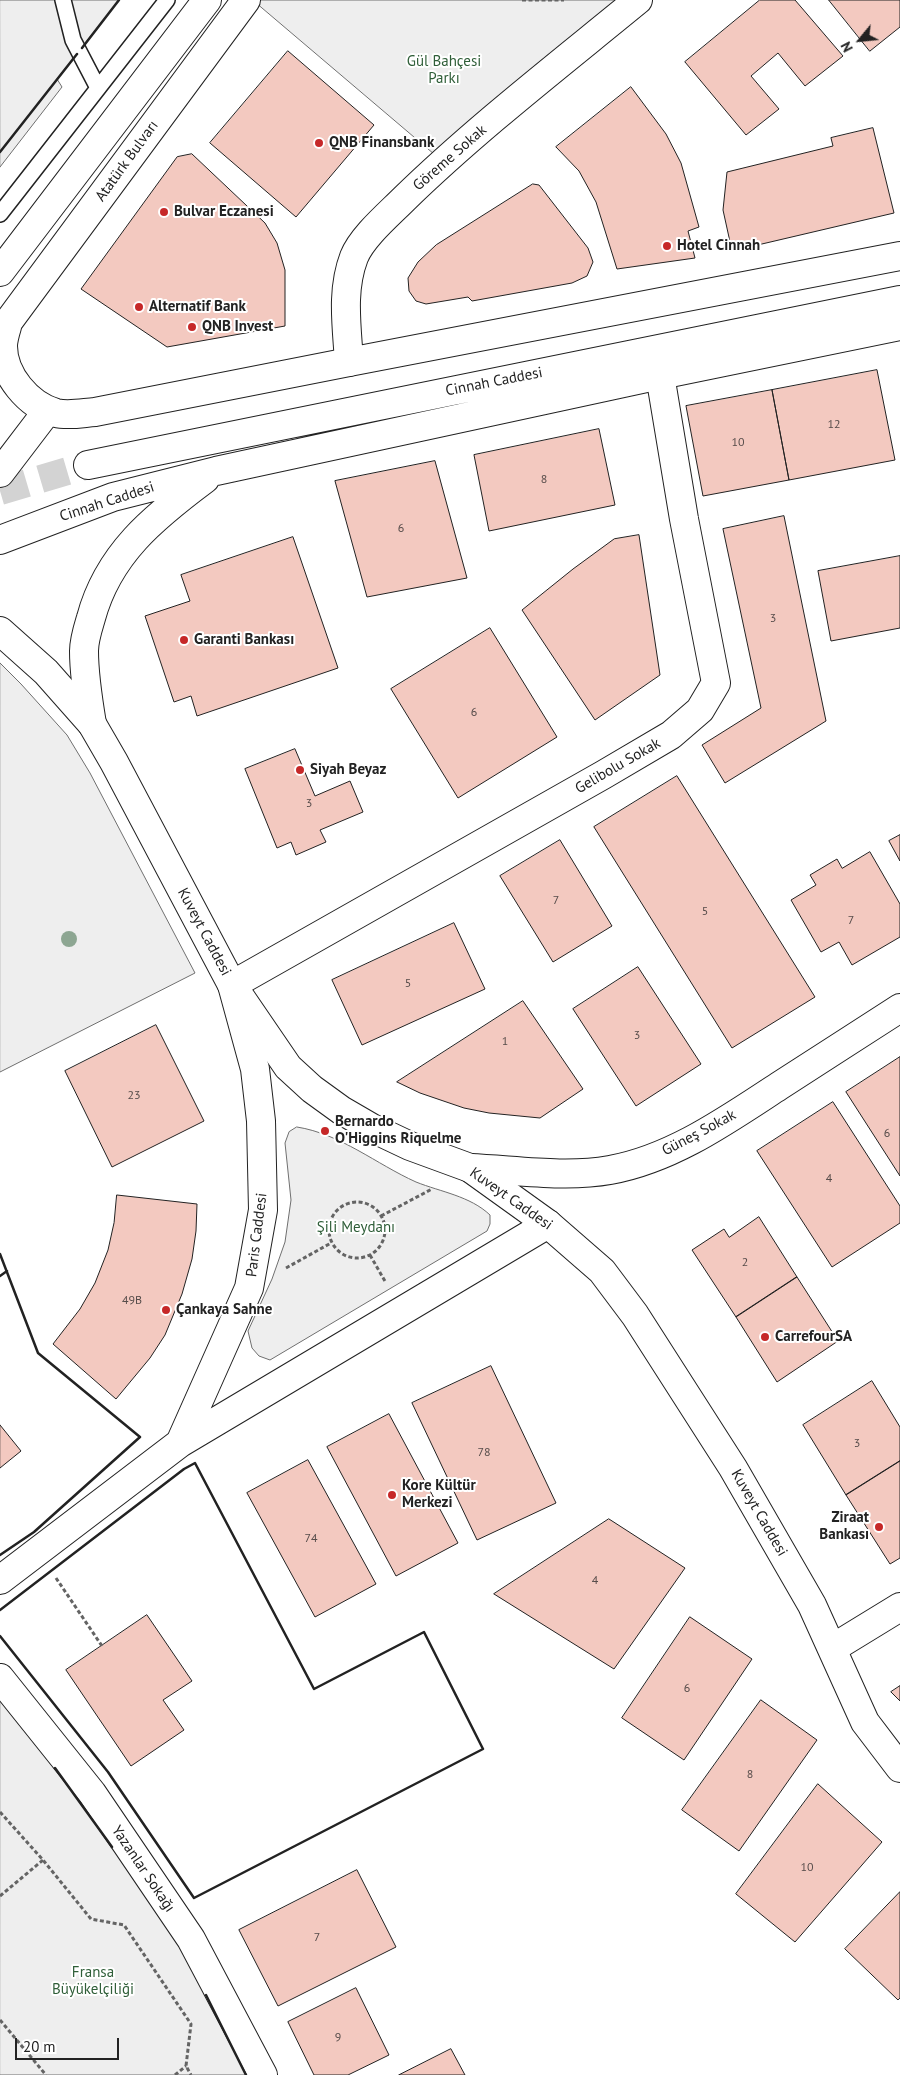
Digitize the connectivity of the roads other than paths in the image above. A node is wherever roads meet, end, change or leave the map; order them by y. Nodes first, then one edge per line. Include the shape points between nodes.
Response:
1 (63, 0) edge
2 (167, 0) edge
3 (207, 0) edge
4 (246, 0) edge
5 (638, 0) edge
6 (98, 88) junction
7 (0, 214) edge
8 (900, 256) edge
9 (0, 272) edge
10 (900, 300) edge
11 (900, 326) edge
12 (4, 328) edge
13 (349, 362) junction
14 (660, 375) junction
15 (48, 410) junction
16 (88, 465) tunnel mouth
17 (216, 471) junction
18 (0, 473) edge
19 (0, 540) edge
20 (0, 631) edge
21 (92, 724) junction
22 (232, 985) junction
23 (900, 1008) edge
24 (470, 1168) junction
25 (548, 1224) junction
26 (180, 1443) junction
27 (0, 1580) edge
28 (900, 1607) edge
29 (833, 1648) junction
30 (0, 1678) edge
31 (900, 1768) edge
32 (263, 2075) edge

1 - 6 lane via 73,40
2 - 6 lane
3 - 9 main road
4 - 12 main road, Atatürk Bulvarı
5 - 13 main road, Göreme Sokak via 444,162 372,231 355,254 348,277
6 - 7 lane
8 - 13 main road
10 - 16 main road, Cinnah Caddesi
11 - 14 main road, Cinnah Caddesi
12 - 15 main road via 3,345 10,374 20,389
13 - 15 main road via 95,412 73,415
14 - 17 main road, Cinnah Caddesi
14 - 22 main road, Gelibolu Sokak via 716,683 700,710 671,735 604,775
15 - 18 main road
17 - 19 main road, Cinnah Caddesi via 114,497
17 - 21 main road via 138,533 107,578 93,608 84,650
20 - 21 main road, Kuveyt Caddesi via 46,672
21 - 22 main road, Kuveyt Caddesi
22 - 24 main road, Kuveyt Caddesi via 288,1067 312,1089 372,1128
22 - 26 main road, Paris Caddesi via 255,1069 262,1120 263,1210 249,1288
23 - 24 main road, Güneş Sokak via 736,1114 655,1157 610,1170 573,1173
24 - 25 main road, Kuveyt Caddesi
25 - 26 main road, Paris Caddesi
25 - 29 main road, Kuveyt Caddesi via 602,1271 635,1315 733,1468 812,1605
26 - 27 main road, Paris Caddesi
28 - 29 main road
29 - 31 main road, Kuveyt Caddesi via 865,1722
30 - 32 main road, Yazanlar Sokağı via 92,1793 191,1939

